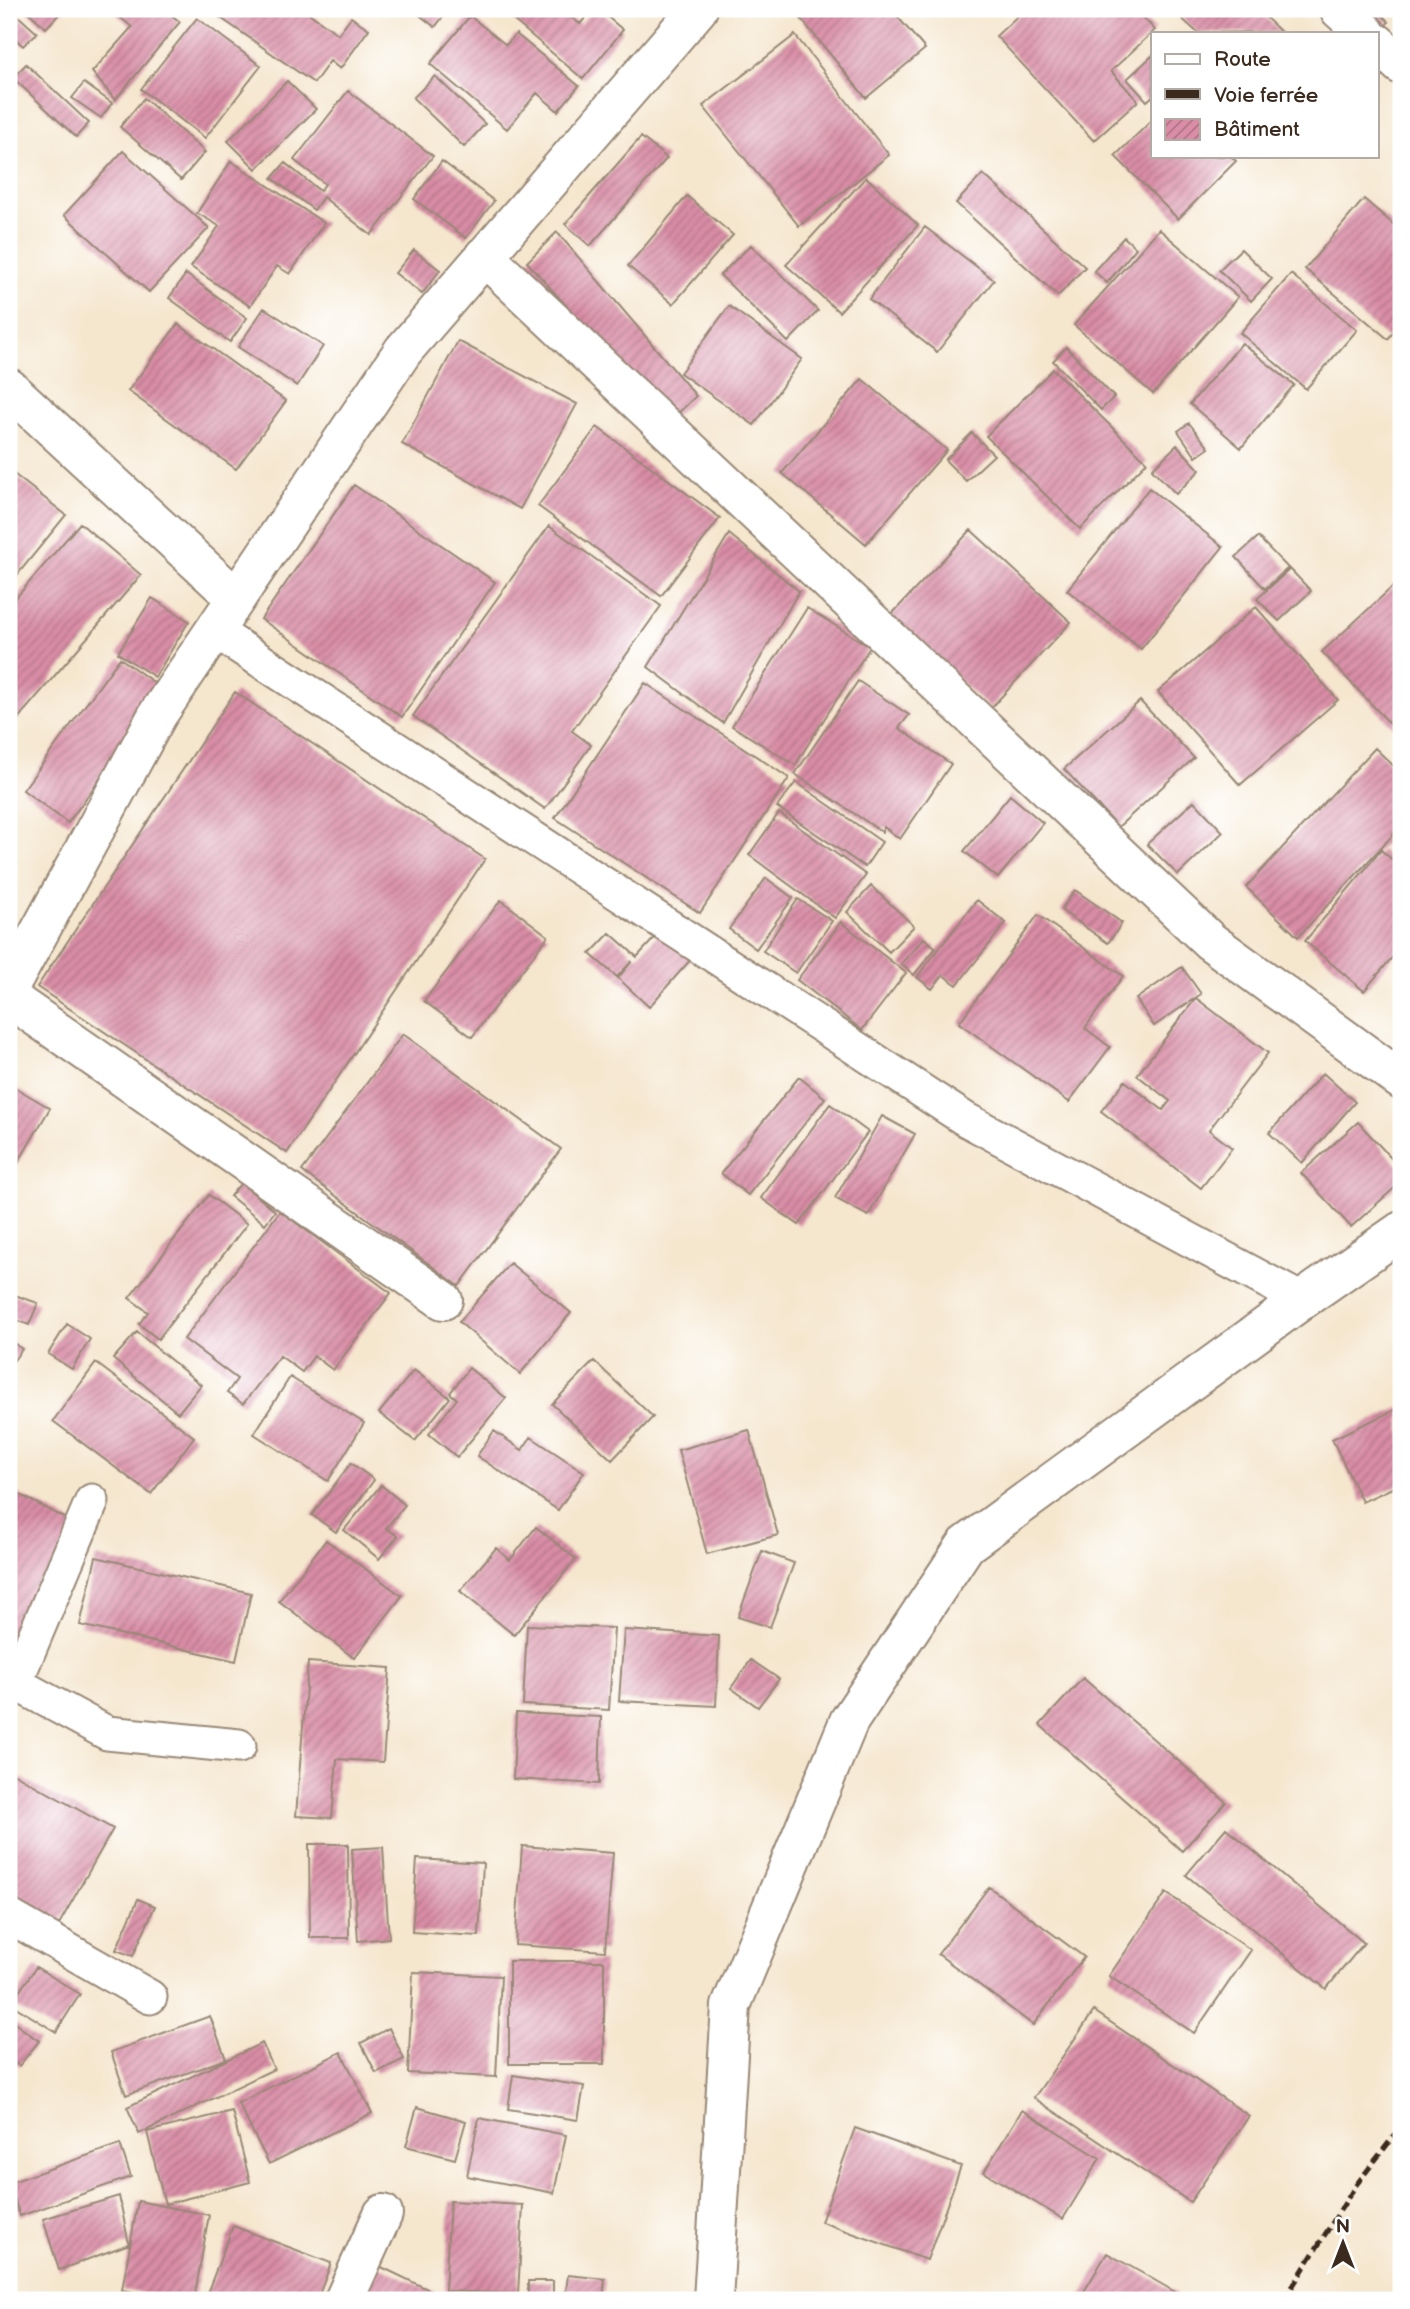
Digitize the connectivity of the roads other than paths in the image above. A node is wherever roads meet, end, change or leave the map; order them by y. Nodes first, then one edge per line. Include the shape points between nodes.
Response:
1 (698, 9) edge
2 (1339, 9) edge
3 (1365, 32) edge
4 (1378, 44) edge
5 (1401, 65) edge
6 (484, 256) junction
7 (9, 388) edge
8 (236, 598) junction
9 (215, 631) junction
10 (9, 988) edge
11 (9, 998) edge
12 (1401, 1080) edge
13 (1401, 1231) edge
14 (443, 1300) dead end
15 (1302, 1300) junction
16 (92, 1501) dead end
17 (12, 1686) edge
18 (239, 1746) dead end
19 (9, 1916) edge
20 (150, 1997) dead end
21 (383, 2214) dead end
22 (344, 2300) edge
23 (713, 2300) edge

1 - 6 street
2 - 3 street
4 - 5 street
6 - 8 street via 402,351
6 - 12 street via 1210,941
7 - 8 street
8 - 9 street
9 - 10 street via 158,714
9 - 15 lane via 964,1119
11 - 14 street
13 - 15 street
15 - 23 street via 966,1545 849,1720 731,2006
16 - 17 lane
17 - 18 lane via 107,1733
19 - 20 lane
21 - 22 street

